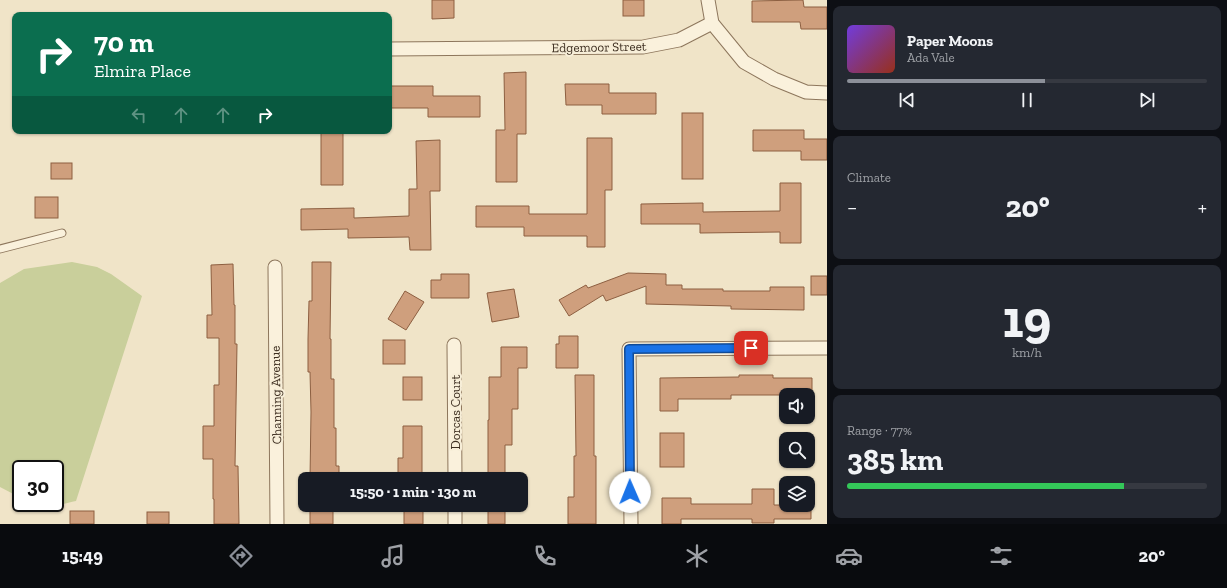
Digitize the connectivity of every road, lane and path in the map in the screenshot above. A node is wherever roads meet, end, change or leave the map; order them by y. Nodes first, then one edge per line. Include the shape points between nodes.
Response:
1 (708, 0) edge
2 (712, 23) junction
3 (392, 50) edge
4 (827, 94) edge
5 (62, 233) dead end
6 (0, 249) edge
7 (275, 267) dead end
8 (454, 345) dead end
9 (827, 348) edge
10 (455, 472) edge
11 (455, 512) edge
12 (277, 524) edge
13 (455, 524) edge
14 (631, 524) edge

1 - 2 street
2 - 3 street, Edgemoor Street via 678,40 643,47
2 - 4 street via 744,62 774,79 806,92
5 - 6 lane
7 - 12 street, Channing Avenue
8 - 10 street, Dorcas Court
9 - 14 street via 629,349
11 - 13 street

